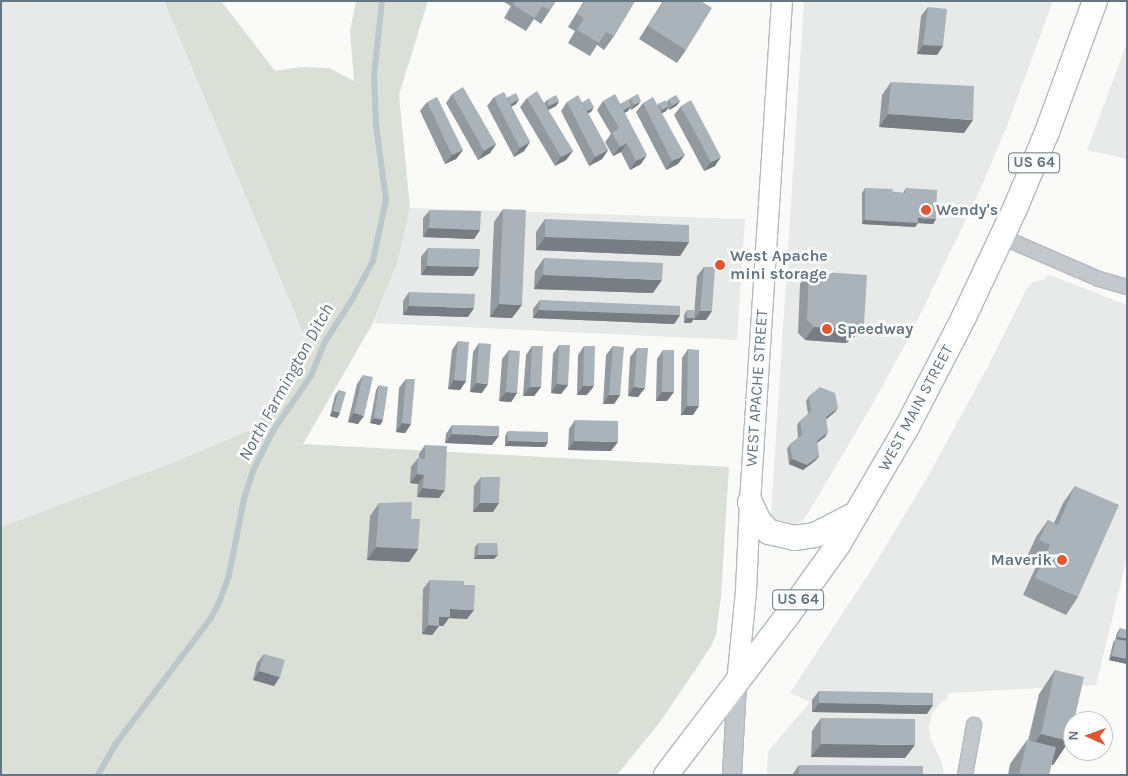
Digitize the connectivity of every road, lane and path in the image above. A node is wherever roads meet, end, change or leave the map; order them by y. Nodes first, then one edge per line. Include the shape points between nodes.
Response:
1 (782, 1) edge
2 (1095, 1) edge
3 (1002, 238) junction
4 (1127, 287) edge
5 (750, 502) junction
6 (856, 514) junction
7 (737, 684) junction
8 (974, 725) dead end
9 (666, 775) edge
10 (732, 775) edge
11 (965, 775) edge

1 - 5 main road, WEST APACHE STREET
2 - 3 highway, WEST MAIN STREET / US 64 via 1047,132
3 - 4 street
3 - 6 highway, WEST MAIN STREET / US 64 via 930,385
5 - 6 highway via 759,521 769,532 794,538 815,535
5 - 7 main road, WEST APACHE STREET
6 - 7 highway, WEST MAIN STREET / US 64 via 822,567
7 - 9 highway, WEST MAIN STREET / US 64
7 - 10 street, WEST APACHE STREET
8 - 11 street

